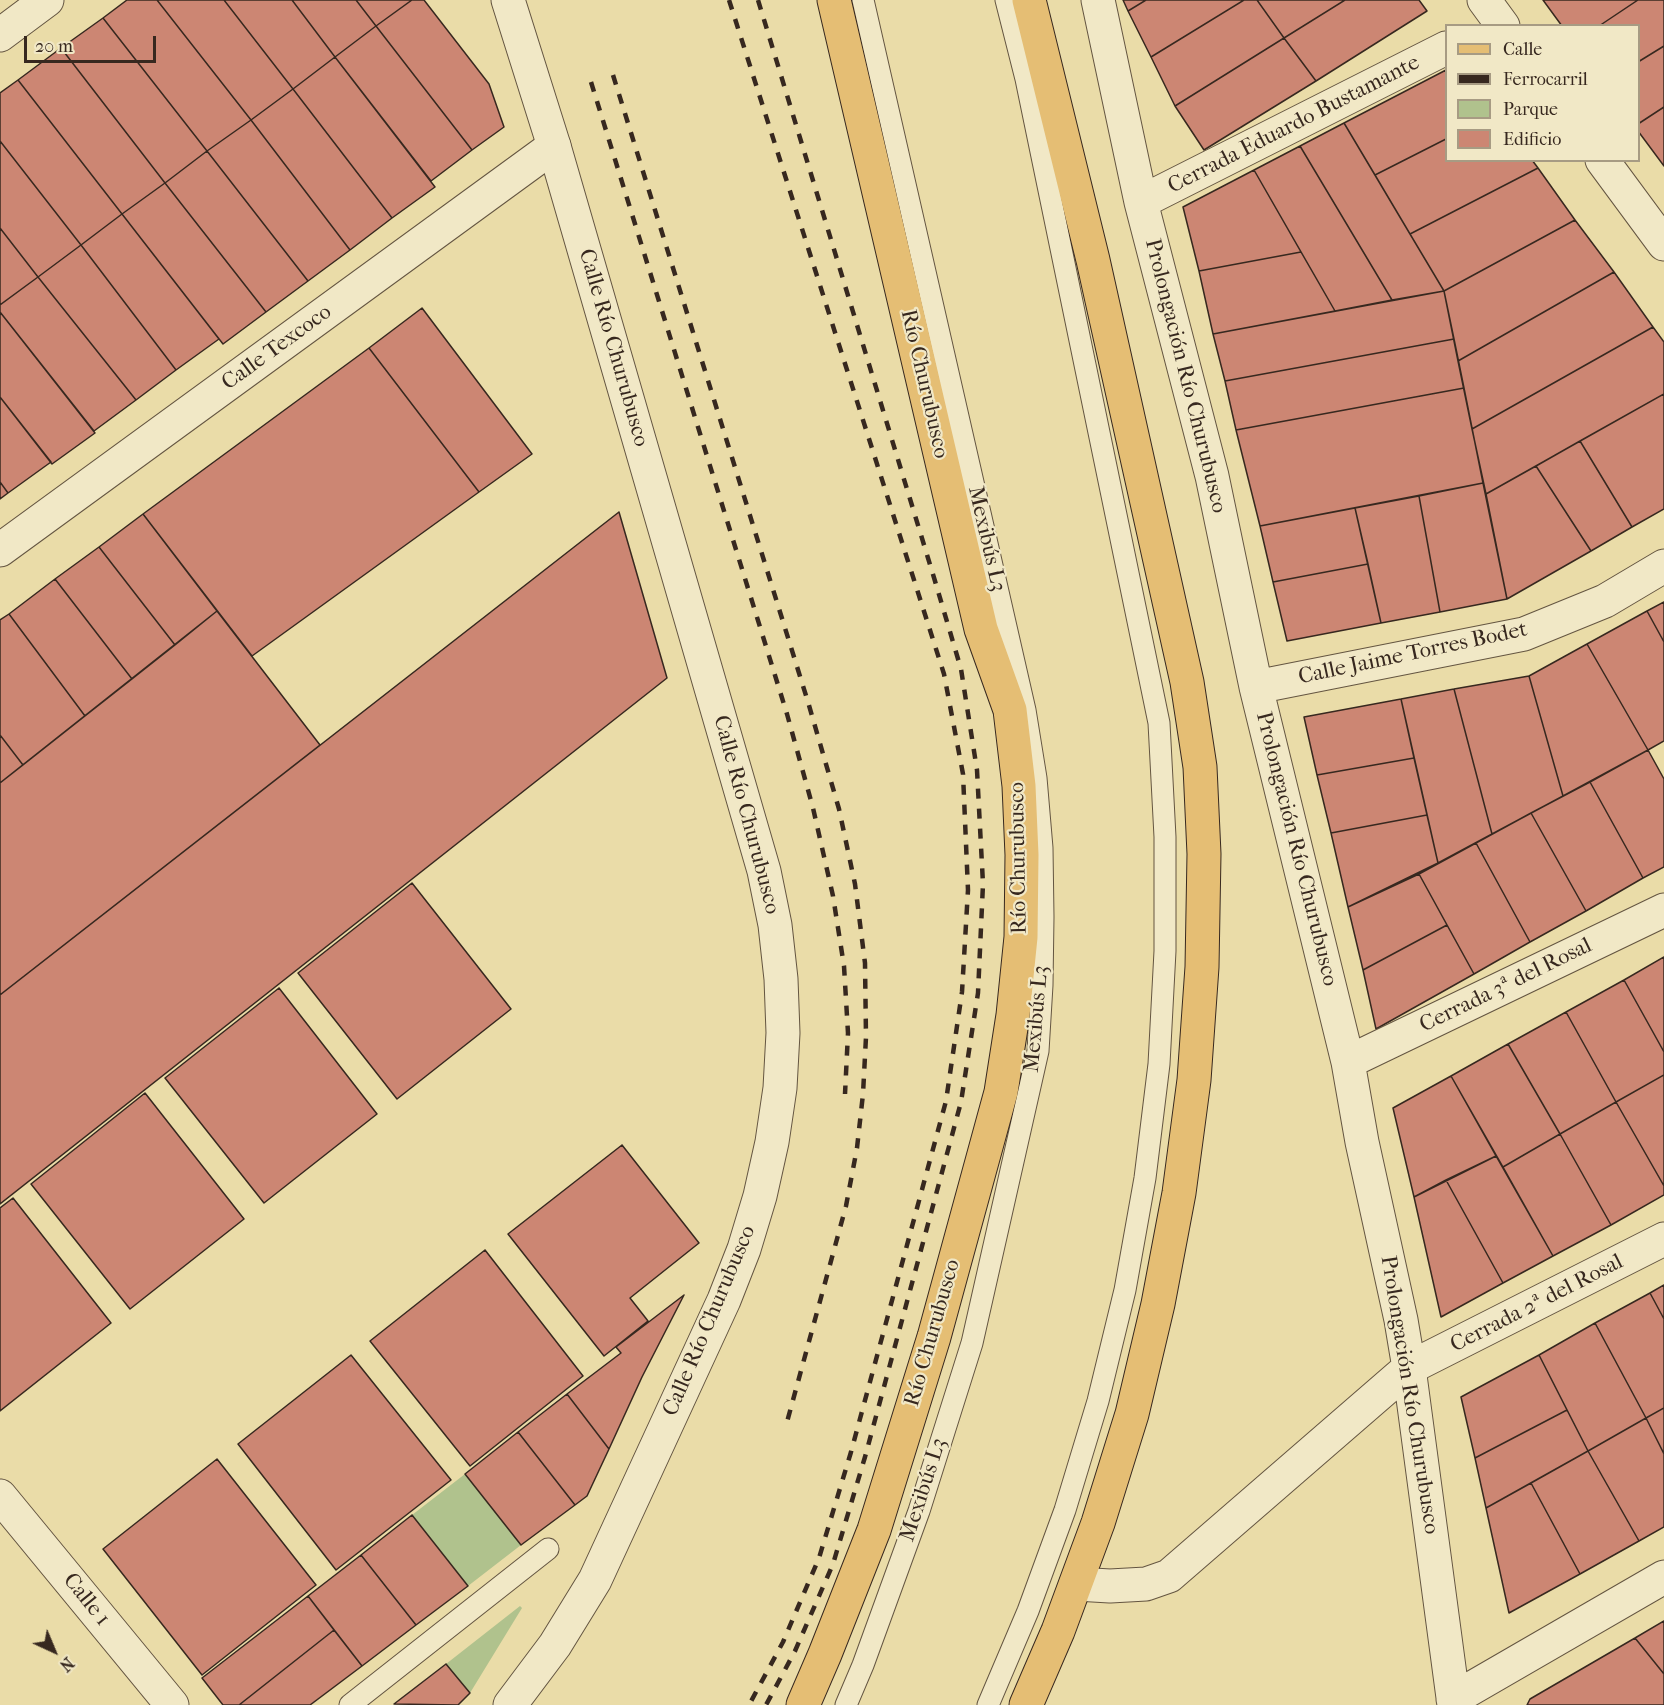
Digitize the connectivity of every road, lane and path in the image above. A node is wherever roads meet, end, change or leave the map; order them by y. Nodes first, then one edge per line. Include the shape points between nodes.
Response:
1 (47, 0) edge
2 (508, 0) edge
3 (834, 0) edge
4 (863, 0) edge
5 (1006, 0) edge
6 (1029, 0) edge
7 (1098, 0) edge
8 (0, 35) edge
9 (1445, 49) edge
10 (554, 146) junction
11 (1603, 162) edge
12 (1141, 202) junction
13 (1664, 244) edge
14 (0, 550) edge
15 (1664, 566) edge
16 (1256, 687) junction
17 (1664, 910) edge
18 (1348, 1062) junction
19 (1664, 1239) edge
20 (1409, 1368) junction
21 (0, 1496) edge
22 (548, 1549) dead end
23 (1664, 1577) edge
24 (1076, 1584) junction
25 (162, 1702) edge
26 (1453, 1702) edge
27 (350, 1705) edge
28 (510, 1705) edge
29 (802, 1705) edge
30 (846, 1705) edge
31 (988, 1705) edge
32 (1026, 1705) edge

1 - 8 street
2 - 10 street, Calle Río Churubusco
3 - 29 main road, Río Churubusco via 981,629 1010,710 1019,786 1021,937 1002,1092 934,1337 874,1530
4 - 30 lane, Mexibús L3 via 1025,710 1036,778 1043,917 1038,1051 972,1343 919,1511
5 - 31 lane via 1031,102 1159,723 1165,951 1156,1087 1125,1290 1098,1401 1065,1510
6 - 24 main road via 1093,260 1187,682 1200,767 1204,854 1203,968 1179,1193 1132,1414
7 - 12 street, Prolongación Río Churubusco
9 - 12 street, Cerrada Eduardo Bustamante
10 - 14 street, Calle Texcoco
10 - 28 street, Calle Río Churubusco via 764,871 775,925 783,1033 772,1142 744,1249 724,1300 595,1580 555,1645
11 - 13 street
12 - 16 street, Prolongación Río Churubusco via 1212,476
15 - 16 street, Calle Jaime Torres Bodet via 1605,601 1524,633
16 - 18 street, Prolongación Río Churubusco
17 - 18 street, Cerrada 3ª del Rosal
18 - 20 street, Prolongación Río Churubusco
19 - 20 street, Cerrada 2ª del Rosal
20 - 24 street, Cerrada 2ª del Rosal via 1169,1576 1146,1584
20 - 26 street, Prolongación Río Churubusco
21 - 25 street, Calle 1
22 - 27 lane
23 - 26 street
24 - 32 main road

